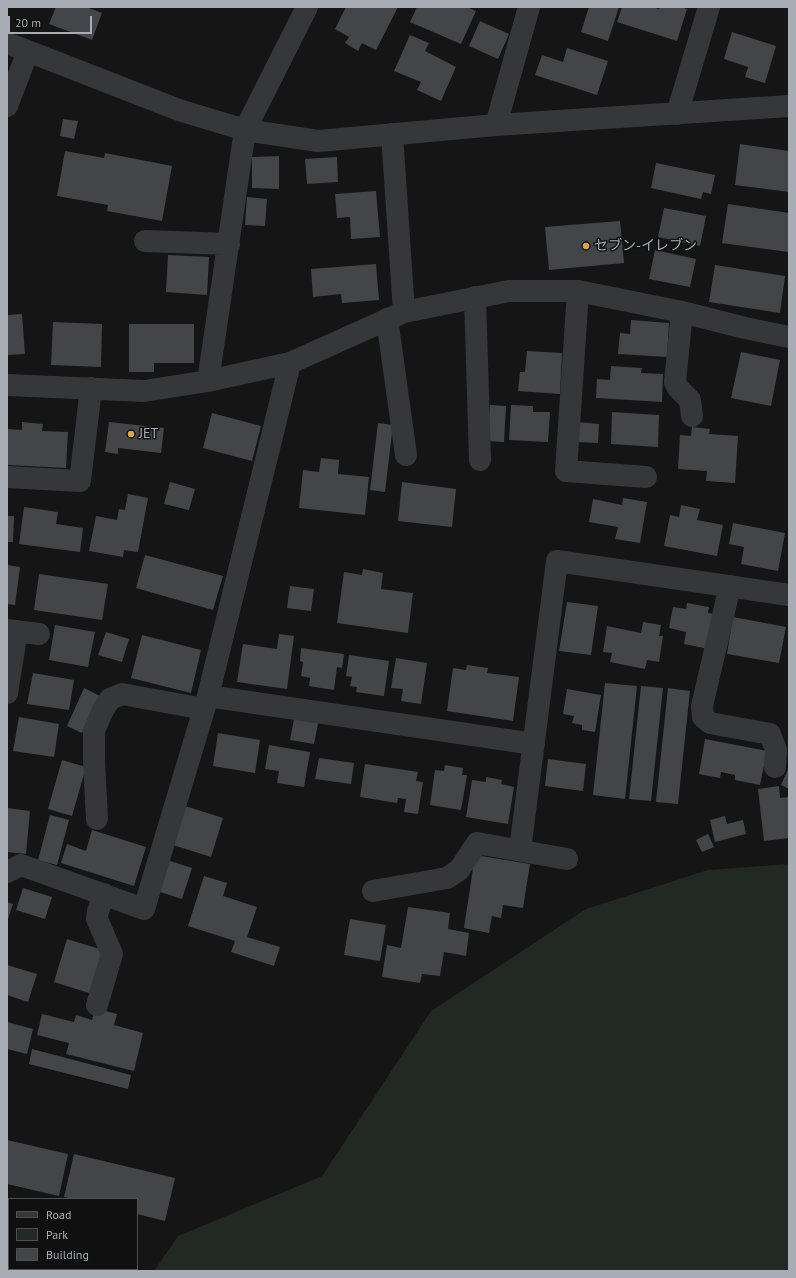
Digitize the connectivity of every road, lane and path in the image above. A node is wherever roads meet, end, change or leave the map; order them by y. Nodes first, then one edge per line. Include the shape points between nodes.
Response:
1 (307, 7) edge
2 (529, 7) edge
3 (709, 7) edge
4 (7, 43) edge
5 (28, 51) junction
6 (7, 106) edge
7 (789, 106) edge
8 (677, 114) junction
9 (496, 125) junction
10 (246, 130) junction
11 (392, 134) junction
12 (145, 242) dead end
13 (228, 244) junction
14 (578, 291) junction
15 (475, 297) junction
16 (682, 312) junction
17 (396, 315) junction
18 (789, 337) edge
19 (290, 363) junction
20 (208, 381) junction
21 (7, 385) edge
22 (91, 388) junction
23 (692, 416) dead end
24 (406, 455) dead end
25 (480, 460) dead end
26 (7, 477) edge
27 (646, 477) dead end
28 (730, 586) junction
29 (789, 595) edge
30 (12, 631) edge
31 (39, 634) dead end
32 (7, 693) edge
33 (206, 702) junction
34 (534, 744) junction
35 (775, 767) dead end
36 (97, 819) dead end
37 (520, 850) junction
38 (567, 859) dead end
39 (7, 872) edge
40 (373, 891) dead end
41 (104, 894) junction
42 (97, 1005) dead end

1 - 10 street
2 - 9 street
3 - 8 street
4 - 5 street
5 - 6 street
5 - 10 street via 179,110
7 - 8 street
8 - 9 street
9 - 11 street
10 - 11 street via 318,140
10 - 13 street
11 - 17 street
12 - 13 street
13 - 20 street
14 - 15 street via 510,291
14 - 16 street
14 - 27 street via 566,472
15 - 17 street
15 - 25 street
16 - 18 street
16 - 23 street via 675,382 690,400
17 - 19 street
17 - 24 street
19 - 20 street
19 - 33 street
20 - 22 street via 144,391
21 - 22 street
22 - 26 street via 80,480
28 - 29 street
28 - 34 street via 558,561
28 - 35 street via 702,706 703,717 710,723 770,734 776,750
30 - 31 street
30 - 32 street
33 - 34 street
33 - 36 street via 122,694 110,699 94,730
33 - 41 street via 144,909
34 - 37 street
37 - 38 street
37 - 40 street via 477,843 459,870 447,878
39 - 41 street via 21,865
41 - 42 street via 97,919 112,954

